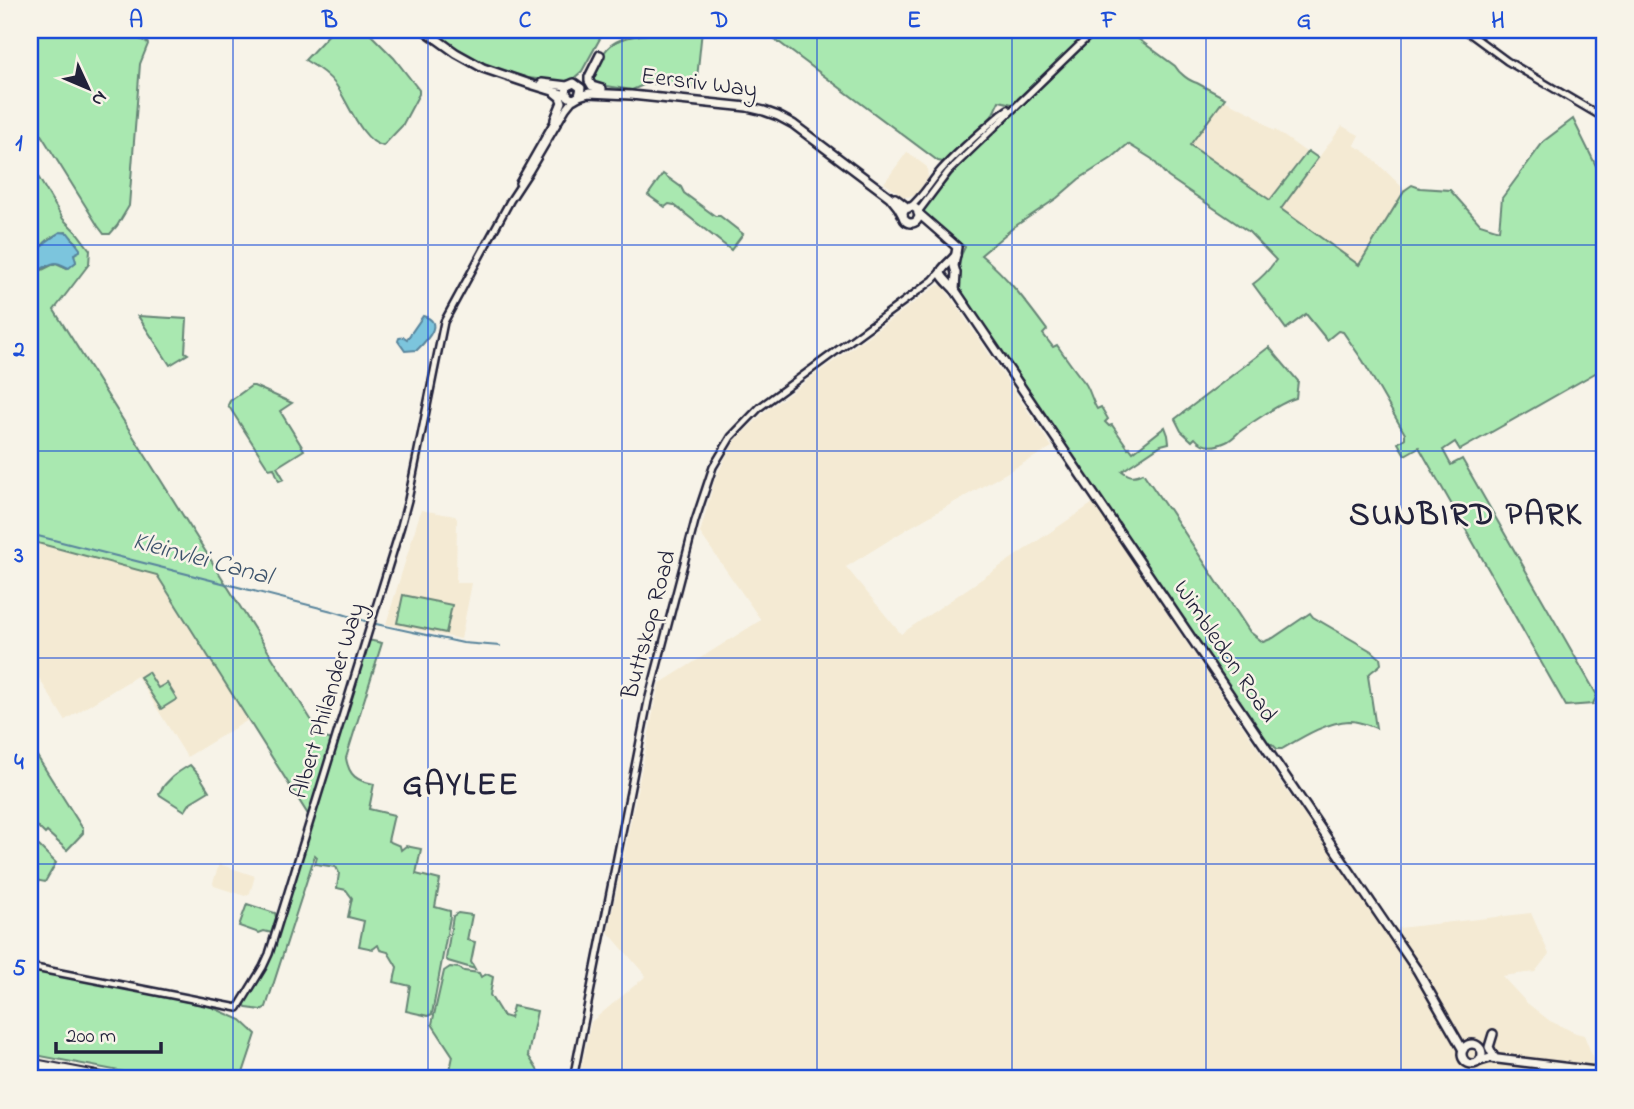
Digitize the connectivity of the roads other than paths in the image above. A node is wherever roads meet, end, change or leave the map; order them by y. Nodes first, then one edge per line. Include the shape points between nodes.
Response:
1 (426, 30) edge
2 (1095, 30) edge
3 (1465, 31) edge
4 (600, 55) dead end
5 (527, 83) junction
6 (612, 92) junction
7 (573, 93) junction
8 (1018, 103) junction
9 (1604, 118) edge
10 (555, 119) junction
11 (510, 201) junction
12 (908, 208) junction
13 (918, 213) junction
14 (903, 216) junction
15 (913, 223) junction
16 (936, 229) junction
17 (947, 273) junction
18 (30, 967) edge
19 (1493, 1034) dead end
20 (1466, 1047) junction
21 (1482, 1057) junction
22 (1493, 1059) junction
23 (1604, 1072) edge
24 (573, 1079) edge

1 - 5 main road, Eersriv Way via 483,68
2 - 8 street
3 - 9 street
4 - 6 main road via 589,81
5 - 7 main road, Eersriv Way
5 - 10 main road via 560,97
6 - 7 main road, Eersriv Way
6 - 12 main road, Eersriv Way via 773,111
7 - 10 street, Albert Philander Way
7 - 11 street, Albert Philander Way
7 - 14 main road, Eersriv Way via 640,96 771,113 890,197
8 - 12 street via 954,156
8 - 13 street via 948,172
10 - 11 street, Albert Philander Way
11 - 18 street, Albert Philander Way via 444,322 408,500 371,626 269,954 238,1008
12 - 13 main road
12 - 14 main road
13 - 15 main road
13 - 16 main road
14 - 15 main road
15 - 16 main road
16 - 17 main road via 956,245
17 - 20 main road, Wimbledon Road via 1417,970 1455,1038
17 - 24 street, Buttskop Road via 760,407 731,437 713,467 648,701
19 - 22 main road via 1489,1047
20 - 21 main road via 1477,1044
20 - 21 main road via 1463,1057 1468,1063
21 - 22 main road
22 - 23 main road

